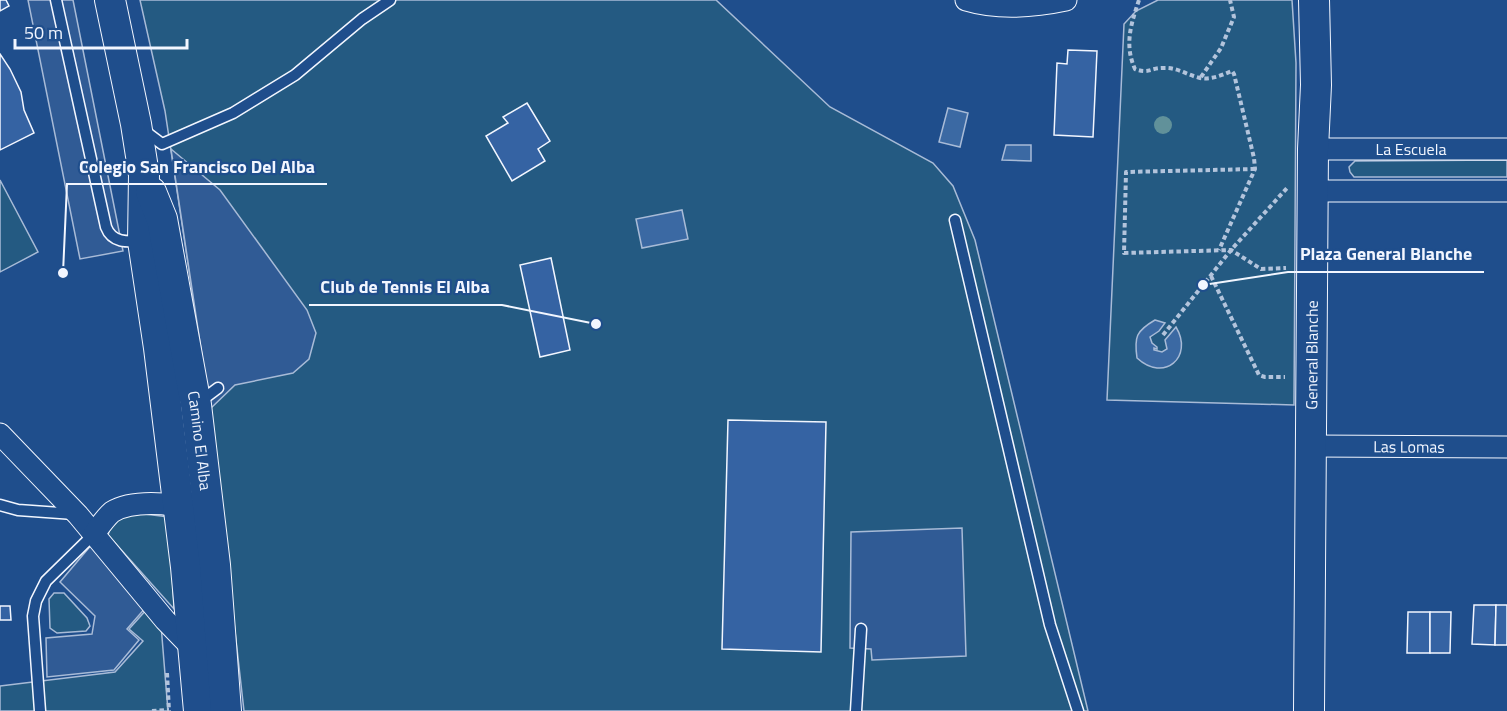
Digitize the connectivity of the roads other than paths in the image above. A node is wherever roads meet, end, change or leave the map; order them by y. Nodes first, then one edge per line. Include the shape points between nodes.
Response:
1 (56, 0) edge
2 (110, 0) edge
3 (390, 0) edge
4 (966, 0) edge
5 (1066, 0) edge
6 (1314, 0) edge
7 (136, 124) junction
8 (1507, 148) edge
9 (1313, 149) junction
10 (144, 175) junction
11 (1313, 187) junction
12 (1507, 191) edge
13 (955, 220) dead end
14 (143, 241) junction
15 (0, 434) edge
16 (1311, 446) junction
17 (1507, 447) edge
18 (0, 504) edge
19 (178, 505) junction
20 (78, 514) junction
21 (94, 534) junction
22 (215, 565) junction
23 (861, 629) dead end
24 (194, 650) junction
25 (223, 668) junction
26 (40, 711) edge
27 (199, 711) edge
28 (226, 711) edge
29 (250, 711) edge
30 (856, 711) edge
31 (1078, 711) edge
32 (1309, 711) edge

1 - 14 lane via 108,233 120,241
2 - 7 main road, Camino El Alba
3 - 7 lane via 295,75 233,113 162,144
4 - 5 street via 1021,7
6 - 9 main road, General Blanche
7 - 10 main road, Camino El Alba
8 - 9 street, La Escuela
9 - 11 main road, General Blanche
10 - 14 main road, Camino El Alba
10 - 22 main road, Camino El Alba via 162,219 207,396
11 - 12 street
11 - 16 main road, General Blanche
13 - 31 lane via 1050,625
14 - 19 main road, Camino El Alba
15 - 20 street
16 - 17 street, Las Lomas
16 - 32 main road, General Blanche
18 - 20 lane via 18,510
19 - 21 street via 128,505 111,513
19 - 22 street via 191,510 203,548
19 - 24 main road, Camino El Alba
20 - 21 street
21 - 24 street
21 - 26 lane via 46,581 36,601 33,616
22 - 25 main road, Camino El Alba
23 - 30 lane
24 - 27 main road, Camino El Alba
25 - 28 main road, Camino El Alba
25 - 29 main road

